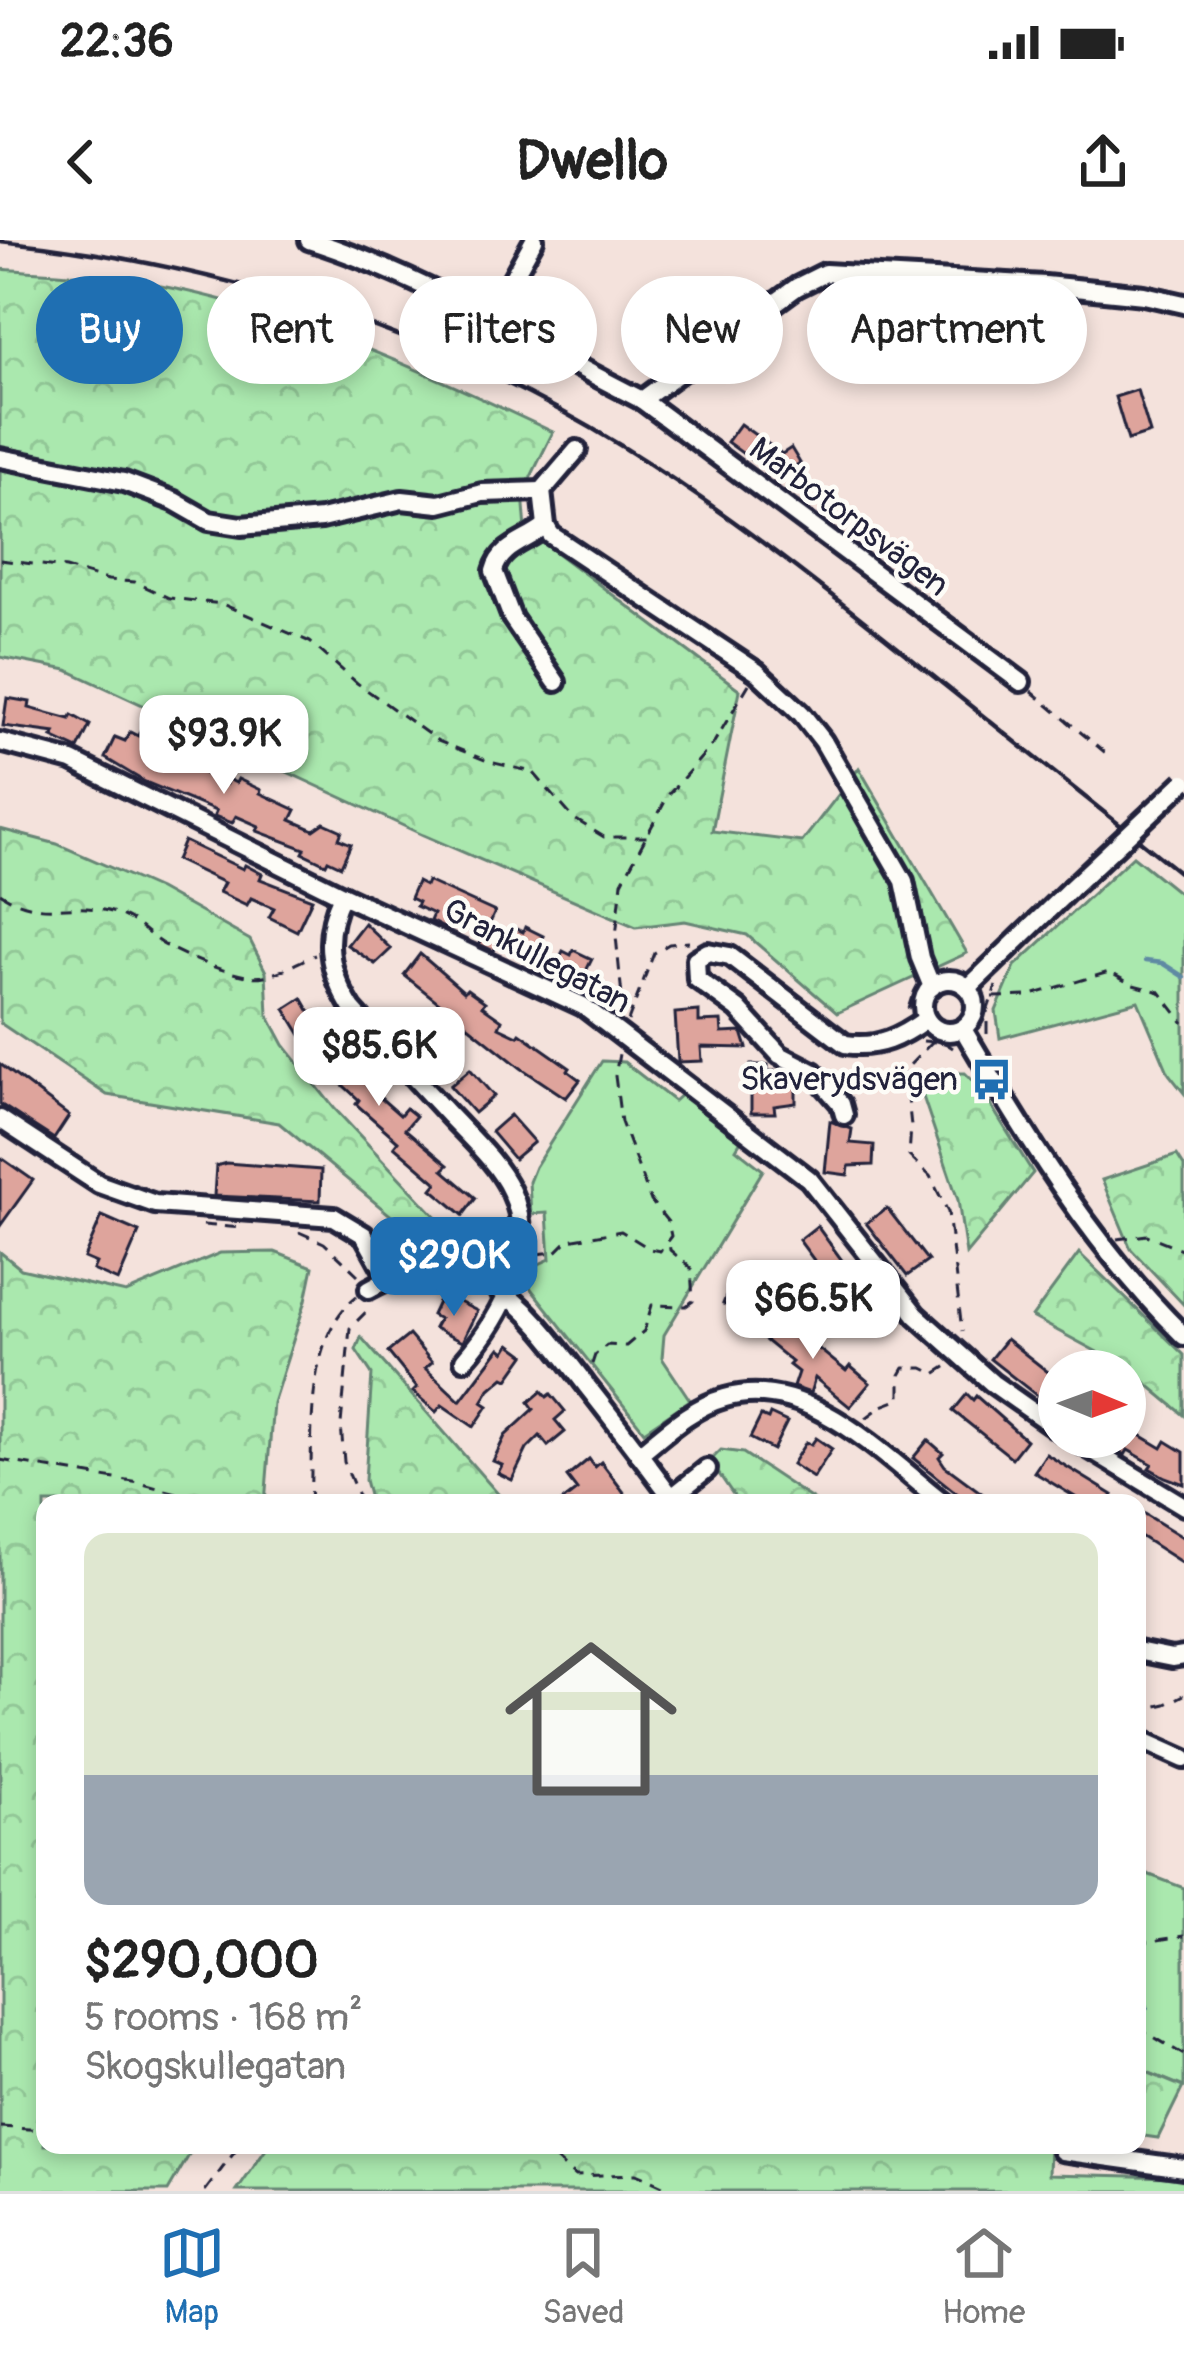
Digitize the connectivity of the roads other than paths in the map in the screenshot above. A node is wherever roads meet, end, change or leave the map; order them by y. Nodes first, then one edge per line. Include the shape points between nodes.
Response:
1 (309, 240) edge
2 (533, 240) edge
3 (401, 276) edge
4 (514, 276) edge
5 (1184, 304) edge
6 (597, 377) edge
7 (641, 400) junction
8 (578, 450) dead end
9 (0, 458) edge
10 (542, 491) junction
11 (546, 526) junction
12 (556, 682) dead end
13 (1021, 682) road end
14 (0, 742) edge
15 (1184, 782) edge
16 (342, 895) junction
17 (932, 987) junction
18 (968, 988) junction
19 (926, 1018) junction
20 (963, 1029) junction
21 (844, 1115) dead end
22 (0, 1119) edge
23 (388, 1278) junction
24 (369, 1289) road end
25 (502, 1301) junction
26 (1184, 1336) edge
27 (464, 1360) dead end
28 (1038, 1414) edge
29 (639, 1454) junction
30 (1105, 1458) edge
31 (706, 1469) dead end
32 (669, 1494) edge
33 (680, 1494) edge
34 (932, 1494) edge
35 (1184, 1506) edge
36 (1146, 1653) edge
37 (1184, 1656) edge
38 (1146, 1742) edge
39 (1184, 1759) edge
40 (1084, 2154) edge
41 (1184, 2168) edge

1 - 3 street, Marbotorpsvägen
2 - 4 street
5 - 7 street via 1045,285 825,274
6 - 7 street, Marbotorpsvägen
7 - 13 street, Marbotorpsvägen
8 - 10 street
9 - 10 street via 124,482 241,526 282,526 403,500 440,504
10 - 11 street
11 - 12 street via 506,550 494,571 512,618
11 - 17 street via 757,672 801,713 904,881
14 - 16 street, Grankullegatan via 72,761
15 - 18 street, bridge
16 - 25 street via 329,952 352,1009 509,1186 520,1252
16 - 28 street, Grankullegatan via 542,985 620,1031 809,1180 916,1315
17 - 18 street via 950,980
17 - 19 street
18 - 20 street via 975,1010
19 - 20 street via 942,1031
19 - 21 street via 891,1040 845,1044 730,956 696,959 697,979 780,1055 813,1072
20 - 26 street via 1099,1240
22 - 23 street via 99,1184 155,1204 334,1217 364,1235
23 - 24 street
23 - 25 street via 460,1273
25 - 27 street
25 - 29 street via 543,1327
29 - 32 street
29 - 34 street via 705,1406 740,1396 785,1398 854,1435
30 - 35 street
31 - 33 street
36 - 37 street
38 - 39 street
40 - 41 street

